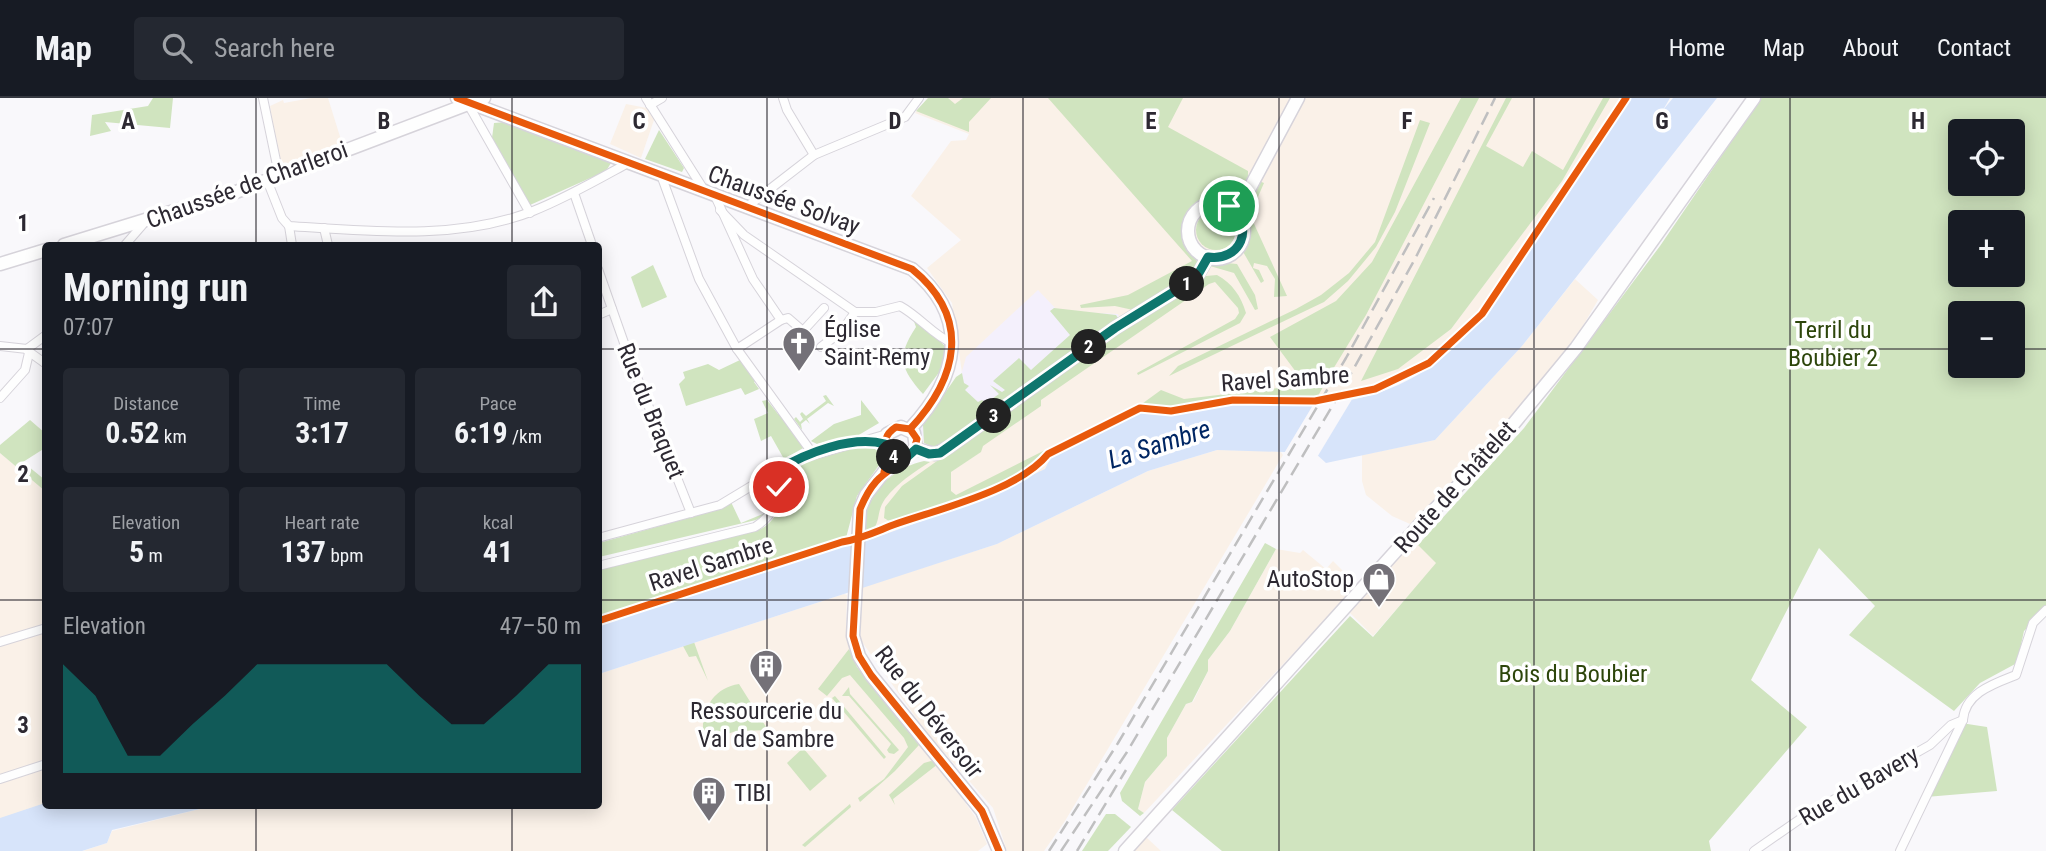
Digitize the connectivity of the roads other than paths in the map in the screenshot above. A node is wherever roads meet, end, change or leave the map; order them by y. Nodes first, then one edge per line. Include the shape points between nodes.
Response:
1 (484, 98) edge
2 (662, 98) edge
3 (783, 98) edge
4 (919, 98) edge
5 (1298, 98) edge
6 (1754, 98) edge
7 (265, 101) edge
8 (463, 101) edge
9 (648, 102) edge
10 (814, 155) junction
11 (628, 163) junction
12 (661, 175) junction
13 (273, 177) junction
14 (574, 193) junction
15 (713, 200) junction
16 (748, 206) junction
17 (1237, 212) junction
18 (530, 213) junction
19 (145, 222) junction
20 (289, 226) junction
21 (324, 228) junction
22 (75, 242) edge
23 (128, 242) edge
24 (292, 242) edge
25 (327, 242) edge
26 (591, 242) edge
27 (42, 251) edge
28 (1208, 257) junction
29 (0, 264) edge
30 (602, 280) edge
31 (824, 308) dead end
32 (612, 309) junction
33 (855, 312) junction
34 (602, 313) edge
35 (781, 320) junction
36 (42, 339) edge
37 (953, 343) junction
38 (0, 346) edge
39 (821, 347) dead end
40 (737, 349) junction
41 (28, 351) junction
42 (42, 361) edge
43 (0, 398) edge
44 (910, 429) junction
45 (887, 444) junction
46 (916, 449) junction
47 (813, 454) junction
48 (902, 459) junction
49 (778, 470) junction
50 (884, 472) junction
51 (691, 513) junction
52 (602, 537) edge
53 (602, 565) edge
54 (2046, 610) edge
55 (42, 629) edge
56 (0, 642) edge
57 (1963, 720) junction
58 (42, 766) edge
59 (0, 779) edge
60 (999, 851) edge
61 (1125, 851) edge
62 (1754, 851) edge
63 (1900, 851) edge

1 - 8 main road, Chaussée de Charleroi
2 - 9 street
3 - 10 street
4 - 10 street via 905,117
5 - 17 main road
6 - 61 main road, Route de Châtelet via 1576,348 1499,441
7 - 13 street
8 - 11 main road, Chaussée Solvay
8 - 13 main road, Chaussée de Charleroi
8 - 18 street
9 - 15 street
10 - 16 street
11 - 12 main road, Chaussée Solvay
11 - 14 street
12 - 15 main road, Chaussée Solvay
12 - 40 street via 694,266
13 - 19 main road, Chaussée de Charleroi
13 - 20 street via 282,218
14 - 18 street
14 - 26 street
15 - 16 main road, Chaussée Solvay
15 - 33 street via 744,234
15 - 35 street via 752,279
16 - 37 main road, Chaussée Solvay via 912,269 940,296
17 - 28 main road via 1244,228 1240,244 1227,256
17 - 28 main road via 1212,203 1196,212 1189,238
18 - 21 street via 460,229
19 - 22 main road, Chaussée de Charleroi
19 - 23 street
20 - 21 street
20 - 24 street
21 - 25 street
27 - 29 main road
28 - 46 main road via 1196,278 1115,328 949,447 935,454
30 - 32 street, Rue du Braquet
31 - 35 street via 803,331 788,318
32 - 34 street
32 - 51 street, Rue du Braquet
33 - 37 street via 900,306 923,319 941,339
33 - 39 street via 842,331
35 - 40 street
36 - 41 street
37 - 44 main road, Chaussée Solvay via 945,378
38 - 41 street
40 - 47 street
41 - 42 street
41 - 43 street via 24,370
44 - 45 main road via 896,428
44 - 46 main road via 917,439
45 - 47 street via 862,441
45 - 48 main road
45 - 50 main road, Rue du Déversoir
46 - 48 main road
47 - 49 street
48 - 50 main road, Rue du Déversoir
49 - 51 street via 720,505
49 - 53 street via 773,512 755,527
50 - 60 main road, Rue du Déversoir via 866,495 856,534 852,618 859,656 990,825
51 - 52 street
54 - 57 street via 2033,623 2016,675 1975,694 1964,708
55 - 56 street
57 - 62 street, Rue du Bavery via 1930,745 1803,817
57 - 63 street
58 - 59 street

